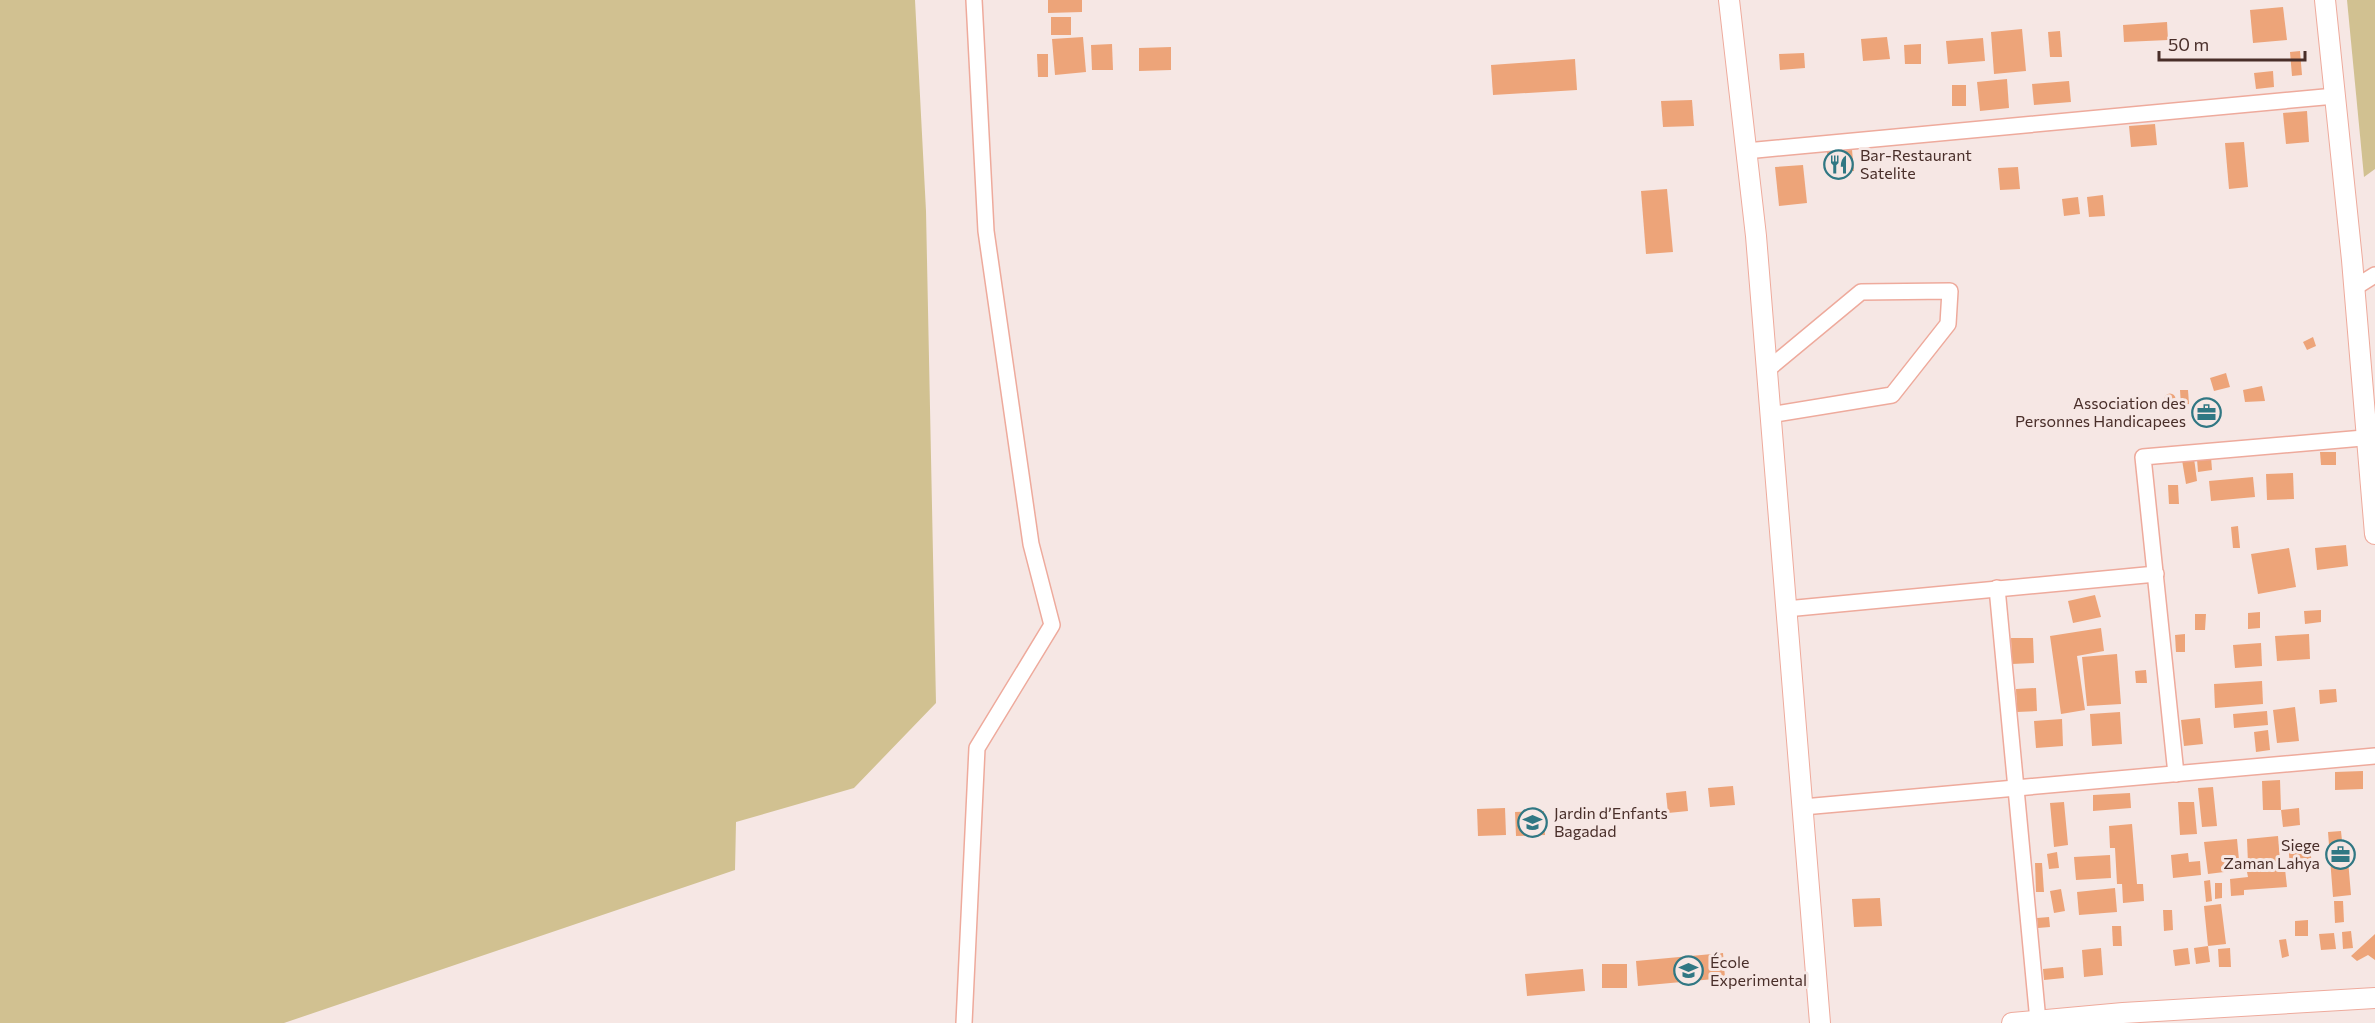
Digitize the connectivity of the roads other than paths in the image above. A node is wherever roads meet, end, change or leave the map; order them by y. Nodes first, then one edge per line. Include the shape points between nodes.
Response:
1 (975, 0) edge
2 (1729, 0) edge
3 (2325, 0) edge
4 (2335, 96) junction
5 (1746, 151) junction
6 (2375, 275) edge
7 (2354, 288) junction
8 (1767, 370) junction
9 (1770, 415) junction
10 (2371, 438) edge
11 (2375, 534) edge
12 (2156, 574) junction
13 (1997, 588) junction
14 (1786, 609) junction
15 (2375, 756) edge
16 (2175, 774) junction
17 (2016, 788) junction
18 (1803, 807) junction
19 (2375, 998) edge
20 (2123, 1018) edge
21 (2038, 1020) junction
22 (964, 1023) edge
23 (1820, 1023) edge
24 (2012, 1023) edge

1 - 22 street via 986,231 1031,544 1052,625 976,748
2 - 5 street
3 - 4 street
4 - 5 street
4 - 7 street
5 - 8 street
6 - 7 street
7 - 10 street
8 - 9 street
8 - 9 street via 1861,292 1950,291 1948,324 1892,395
9 - 14 street
10 - 11 street
10 - 12 street via 2143,457
12 - 13 street
12 - 16 street
13 - 14 street
13 - 17 street
14 - 18 street
15 - 16 street
16 - 17 street
17 - 18 street
17 - 21 street
18 - 23 street
19 - 20 street
20 - 21 street
21 - 24 street

